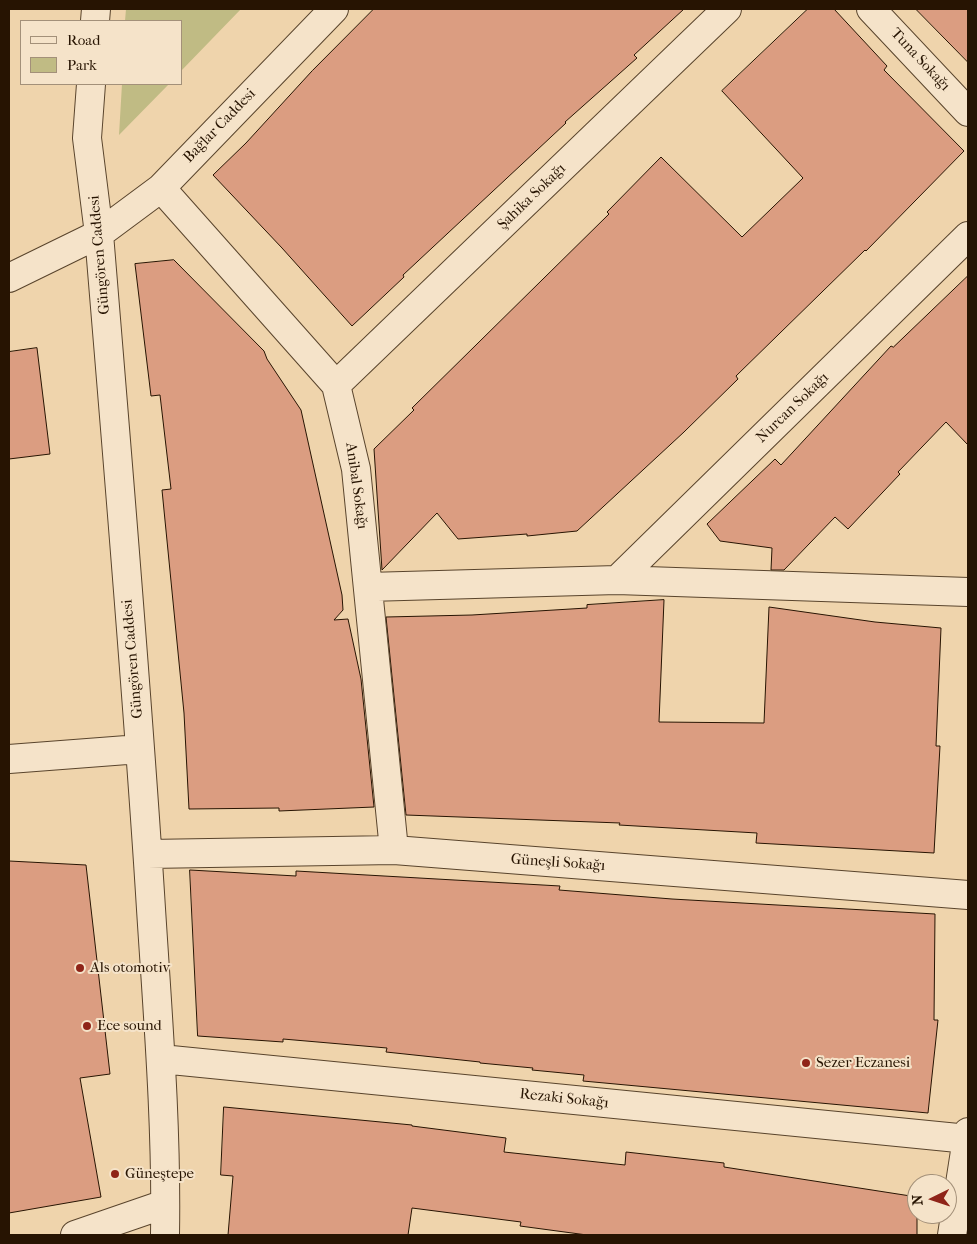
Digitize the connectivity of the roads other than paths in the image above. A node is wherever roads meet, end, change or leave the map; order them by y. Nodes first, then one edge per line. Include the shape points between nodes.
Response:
1 (334, 9) edge
2 (727, 9) edge
3 (871, 9) edge
4 (90, 85) edge
5 (968, 112) edge
6 (161, 188) junction
7 (99, 234) junction
8 (968, 236) edge
9 (9, 278) edge
10 (336, 385) junction
11 (617, 580) junction
12 (368, 587) junction
13 (968, 592) edge
14 (140, 749) junction
15 (9, 759) edge
16 (394, 850) junction
17 (148, 854) junction
18 (968, 895) edge
19 (161, 1059) junction
20 (968, 1132) edge
21 (968, 1138) edge
22 (166, 1204) junction
23 (75, 1235) edge
24 (165, 1235) edge
25 (952, 1235) edge

1 - 6 street, Bağlar Caddesi
2 - 10 street, Şahika Sokağı
3 - 5 street, Tuna Sokağı
4 - 7 street, Güngören Caddesi via 87,138
6 - 7 street, Bağlar Caddesi
6 - 10 street, Anibal Sokağı
7 - 9 street, Bağlar Caddesi
7 - 14 street, Güngören Caddesi
8 - 11 street, Nurcan Sokağı
10 - 12 street, Anibal Sokağı via 356,469
11 - 12 street
11 - 13 street
12 - 16 street, Anibal Sokağı
14 - 15 street
14 - 17 street, Güngören Caddesi
16 - 17 street, Güneşli Sokağı
16 - 18 street, Güneşli Sokağı
17 - 19 street, Güngören Caddesi
19 - 21 street, Rezaki Sokağı
19 - 22 street, Güngören Caddesi
20 - 21 street
21 - 25 street
22 - 23 street
22 - 24 street, Güngören Caddesi

